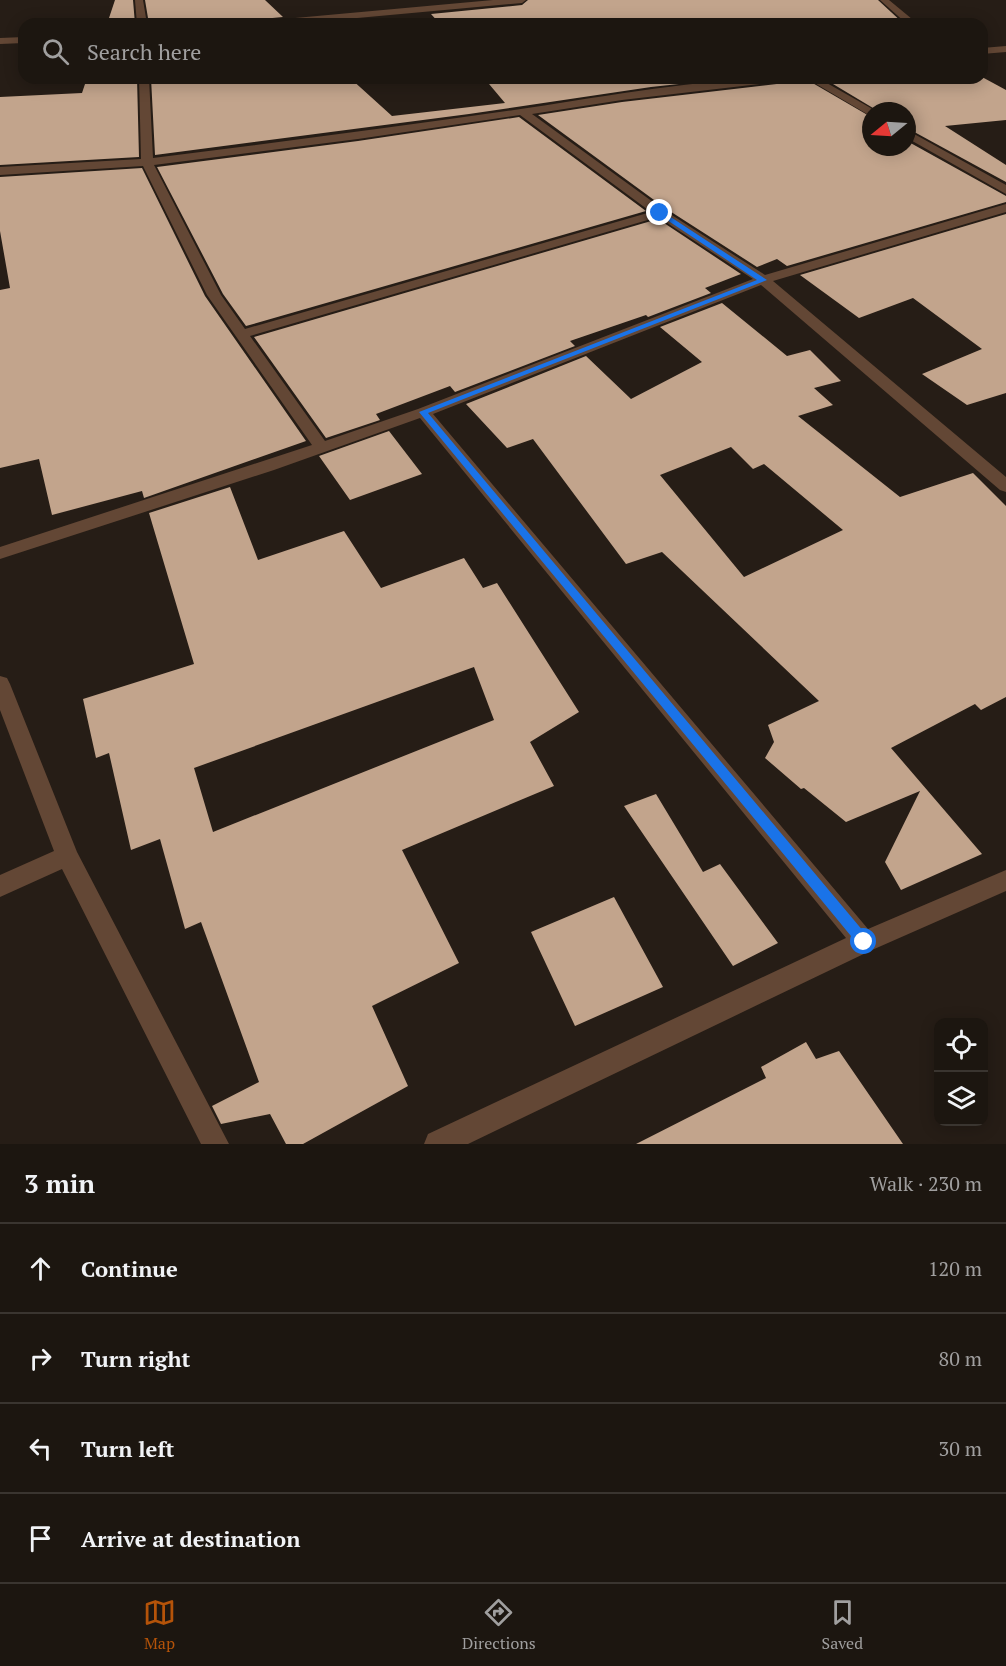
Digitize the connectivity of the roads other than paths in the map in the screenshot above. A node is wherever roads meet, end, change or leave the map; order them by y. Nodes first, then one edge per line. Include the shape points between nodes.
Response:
1 (140, 0) edge
2 (522, 0) edge
3 (884, 0) edge
4 (142, 18) edge
5 (327, 18) edge
6 (906, 18) edge
7 (18, 40) edge
8 (0, 41) edge
9 (1006, 48) edge
10 (988, 50) edge
11 (144, 84) edge
12 (734, 84) edge
13 (822, 84) edge
14 (862, 107) edge
15 (523, 112) junction
16 (916, 138) edge
17 (147, 162) junction
18 (0, 171) edge
19 (1006, 190) edge
20 (1006, 208) edge
21 (660, 213) junction
22 (763, 280) junction
23 (243, 334) junction
24 (423, 412) junction
25 (322, 447) junction
26 (1006, 486) edge
27 (0, 553) edge
28 (0, 684) edge
29 (67, 856) junction
30 (1006, 880) edge
31 (0, 886) edge
32 (864, 942) junction
33 (214, 1144) edge
34 (438, 1144) edge

1 - 4 street
2 - 5 street
3 - 6 street
7 - 8 street
9 - 10 street
11 - 17 street
12 - 15 street
13 - 14 street
15 - 17 street
15 - 21 street
16 - 19 street
17 - 18 street
17 - 23 street via 214,295
20 - 22 street
21 - 22 street
21 - 23 street
22 - 24 street
22 - 26 street
23 - 25 street
24 - 25 street
24 - 32 street
25 - 27 street
28 - 29 street
29 - 31 street
29 - 33 street
30 - 32 street
32 - 34 street

